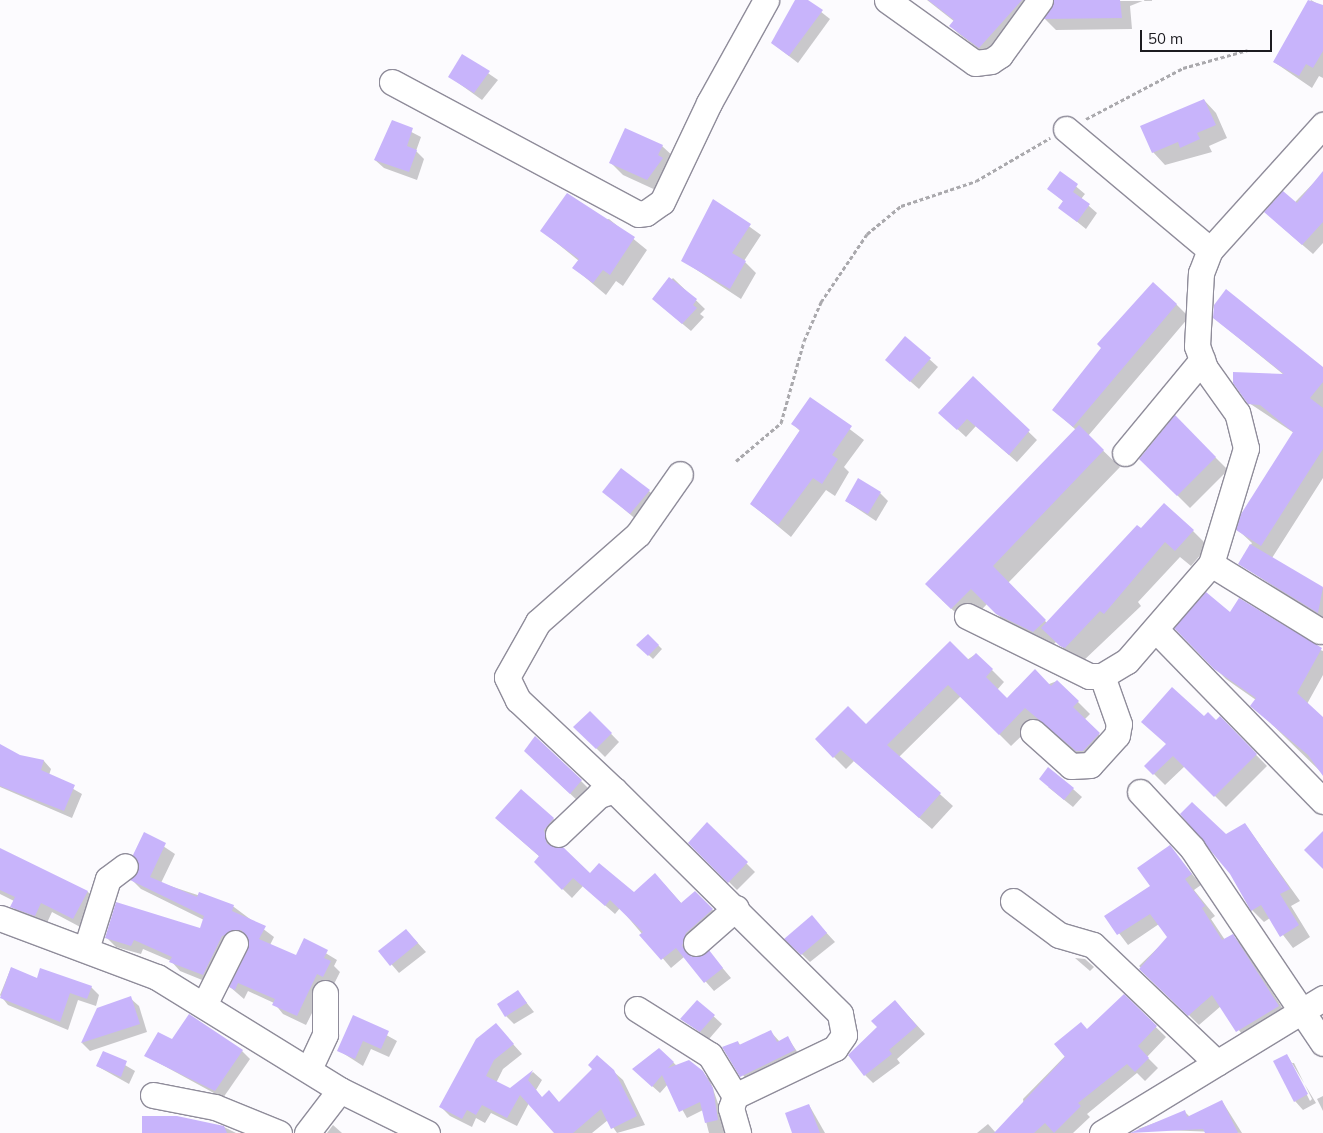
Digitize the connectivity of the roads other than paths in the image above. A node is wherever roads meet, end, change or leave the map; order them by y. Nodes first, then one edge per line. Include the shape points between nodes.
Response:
1 (766, 0) edge
2 (888, 0) edge
3 (1040, 0) edge
4 (392, 82) dead end
5 (1323, 125) edge
6 (1066, 129) road end
7 (1210, 250) junction
8 (1202, 360) junction
9 (1125, 453) dead end
10 (680, 474) dead end
11 (1211, 564) junction
12 (967, 616) dead end
13 (1156, 630) junction
14 (1320, 632) dead end
15 (1102, 676) junction
16 (1034, 732) dead end
17 (614, 790) junction
18 (1140, 792) dead end
19 (1323, 801) edge
20 (558, 834) dead end
21 (126, 866) dead end
22 (1013, 901) dead end
23 (736, 908) junction
24 (0, 918) edge
25 (235, 943) dead end
26 (696, 943) dead end
27 (86, 949) junction
28 (325, 993) dead end
29 (205, 1003) junction
30 (1313, 1004) edge
31 (637, 1009) dead end
32 (1323, 1043) edge
33 (1217, 1063) junction
34 (309, 1069) junction
35 (340, 1090) junction
36 (153, 1095) dead end
37 (735, 1096) junction
38 (387, 1126) edge
39 (279, 1133) edge
40 (307, 1133) edge
41 (427, 1133) edge
42 (738, 1133) edge
43 (1102, 1133) edge

1 - 4 street via 709,103 662,202 646,213 638,214
2 - 3 street via 975,63 1000,55
5 - 7 street
6 - 7 street
7 - 8 street via 1201,273 1198,308 1197,346
8 - 9 street
8 - 11 street via 1237,413 1246,448
10 - 17 street via 638,534 538,622 507,677 518,700
11 - 13 street
11 - 14 street
12 - 15 street via 1089,676
13 - 15 street via 1126,661
13 - 19 street
15 - 16 street via 1119,724 1117,735 1090,765 1071,766
17 - 20 street via 599,795
17 - 23 street
18 - 30 street via 1192,848
21 - 27 street via 108,879
22 - 33 street via 1059,935 1093,945
23 - 26 street
23 - 37 street via 840,1014 845,1025 835,1048
24 - 27 street
25 - 29 street
27 - 29 street
28 - 34 street via 325,1034
29 - 34 street
30 - 32 street
30 - 33 street
31 - 37 street via 710,1054
33 - 43 street
34 - 35 street
35 - 38 street
35 - 40 street
36 - 39 street via 215,1107
37 - 42 street via 731,1108
38 - 41 street

